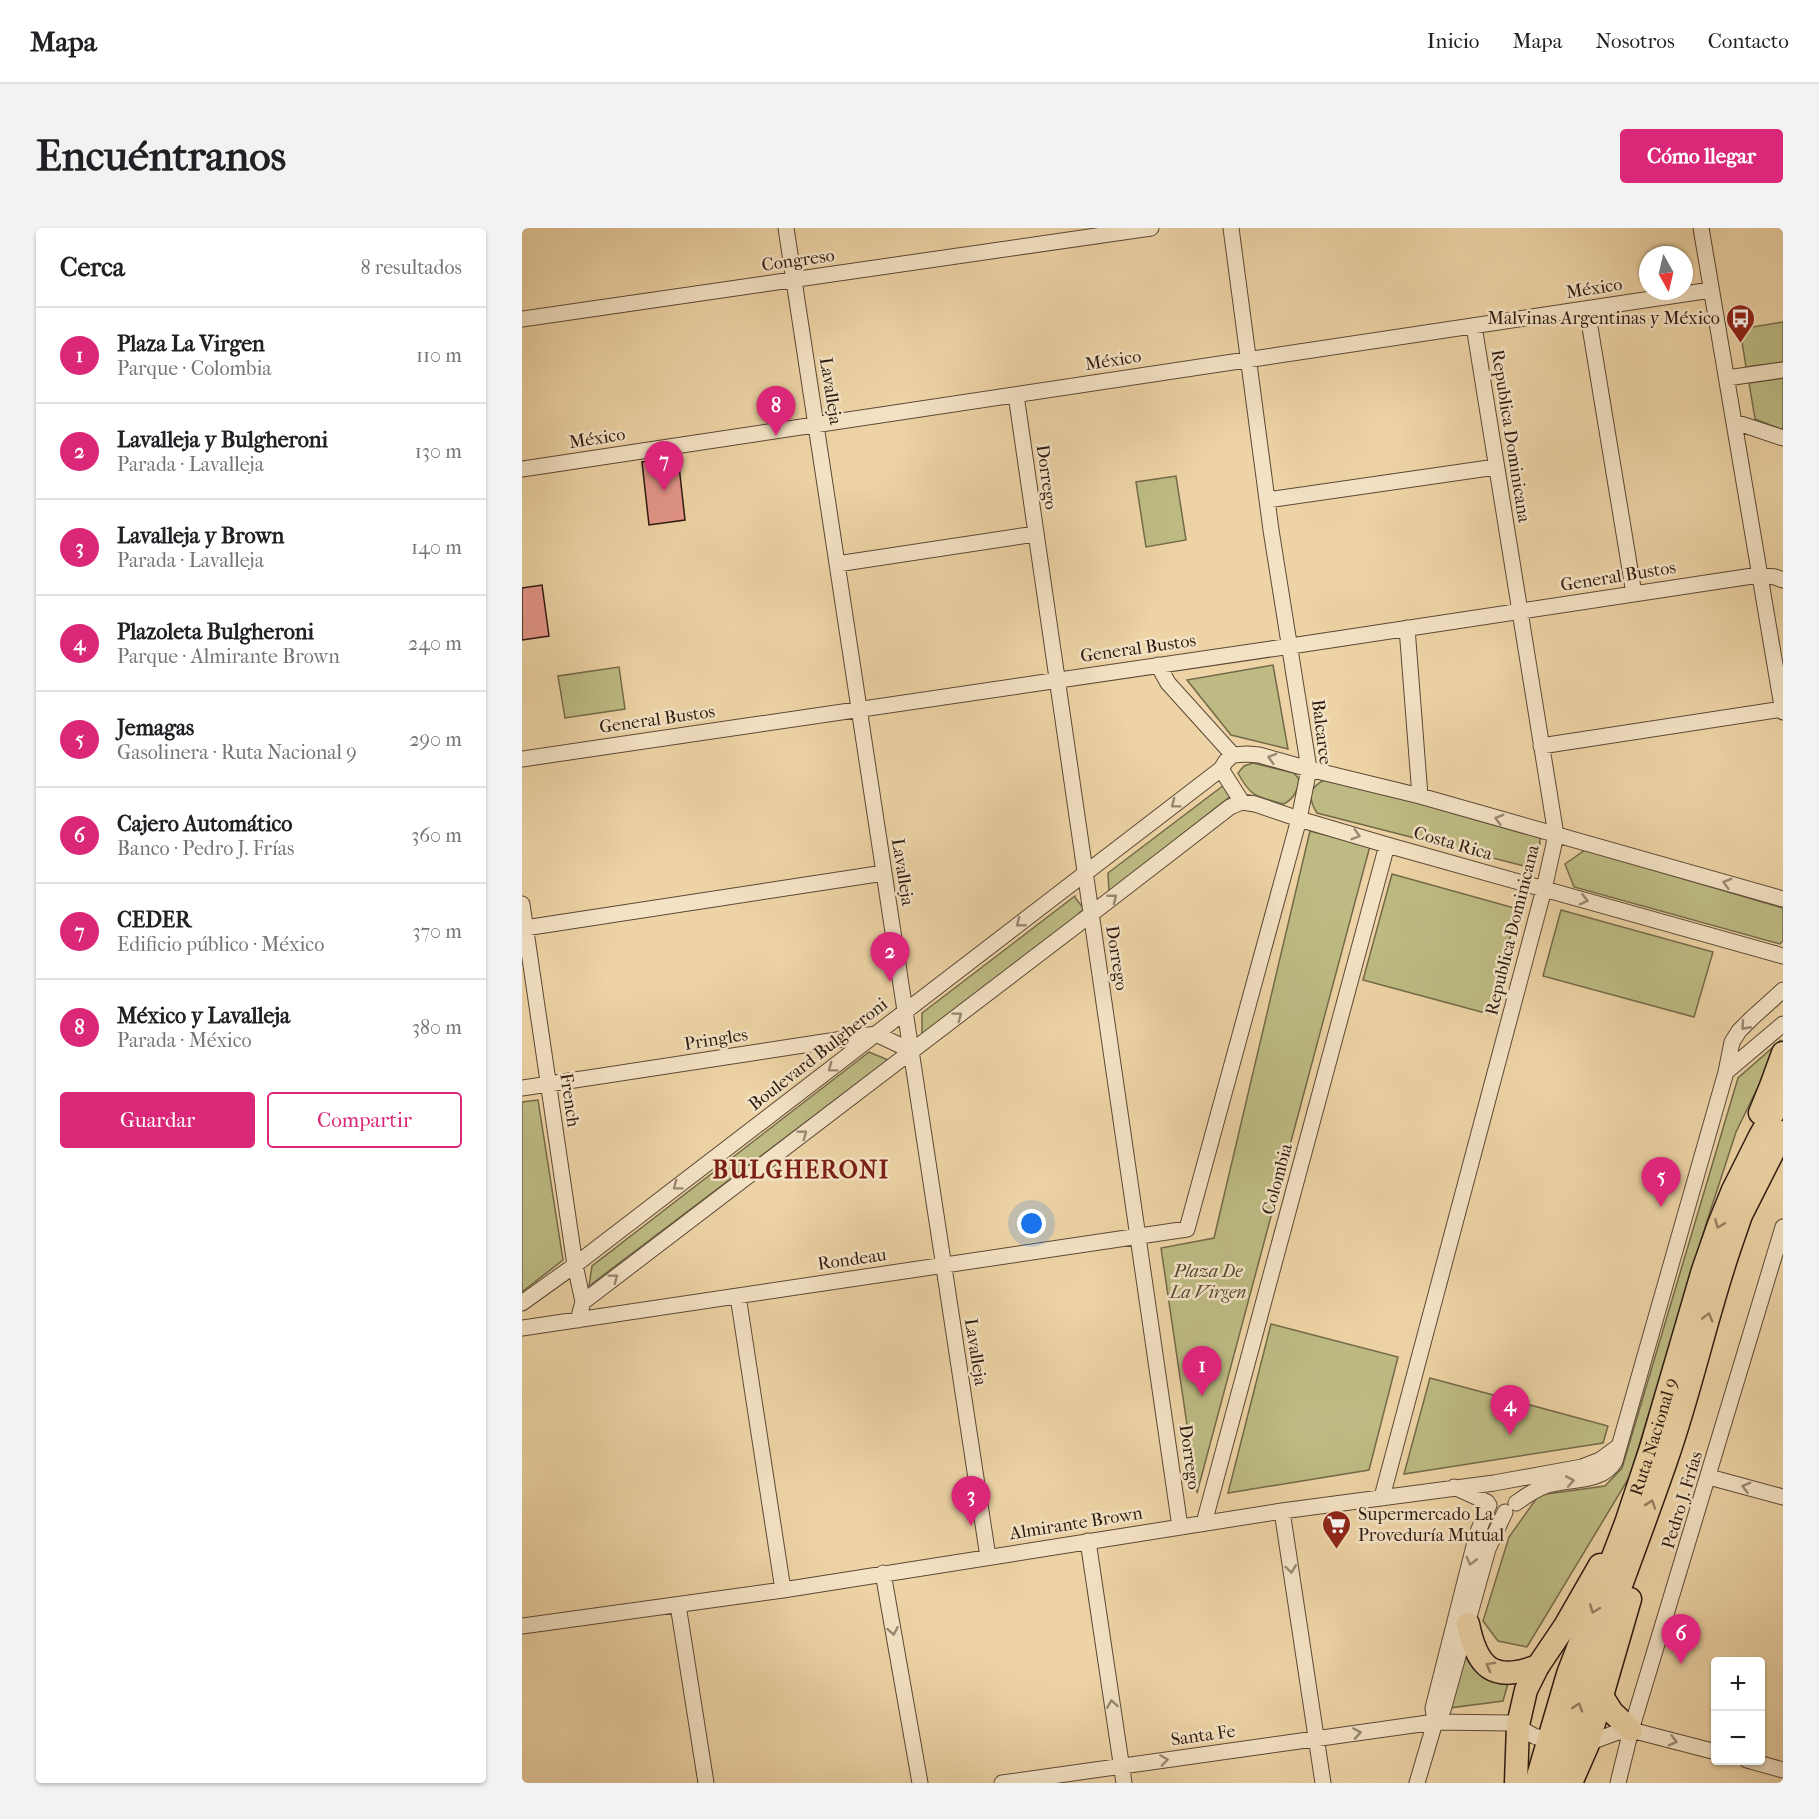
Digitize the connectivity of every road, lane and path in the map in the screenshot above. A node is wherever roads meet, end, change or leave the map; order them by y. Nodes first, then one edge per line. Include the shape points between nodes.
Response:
1 (786, 228) edge
2 (1151, 228) edge
3 (1232, 228) edge
4 (1701, 228) edge
5 (794, 280) junction
6 (1710, 290) junction
7 (1587, 309) junction
8 (522, 320) edge
9 (1474, 326) junction
10 (1249, 360) junction
11 (1783, 370) edge
12 (1727, 378) junction
13 (1016, 395) junction
14 (1735, 422) junction
15 (816, 425) junction
16 (1783, 438) edge
17 (1496, 467) junction
18 (522, 469) edge
19 (1267, 500) junction
20 (1035, 534) junction
21 (837, 564) junction
22 (1759, 575) junction
23 (1783, 580) edge
24 (1634, 594) junction
25 (1519, 611) junction
26 (1407, 628) junction
27 (1291, 646) junction
28 (1158, 664) junction
29 (1056, 680) junction
30 (859, 709) junction
31 (1783, 711) edge
32 (1541, 746) junction
33 (1233, 755) junction
34 (522, 759) edge
35 (1221, 769) junction
36 (1309, 769) junction
37 (1420, 796) junction
38 (1242, 802) junction
39 (1299, 819) junction
40 (1556, 835) junction
41 (1387, 844) junction
42 (884, 873) junction
43 (1085, 873) junction
44 (1544, 889) junction
45 (1783, 899) edge
46 (522, 904) edge
47 (1090, 915) junction
48 (525, 928) junction
49 (1782, 954) edge
50 (1783, 990) edge
51 (905, 1011) junction
52 (1783, 1024) edge
53 (876, 1034) junction
54 (912, 1052) junction
55 (1783, 1053) edge
56 (1726, 1072) junction
57 (548, 1084) junction
58 (522, 1088) edge
59 (1783, 1096) edge
60 (1783, 1132) edge
61 (1733, 1190) junction
62 (1783, 1227) edge
63 (1187, 1229) joint
64 (1139, 1236) junction
65 (575, 1265) junction
66 (944, 1265) junction
67 (738, 1296) junction
68 (522, 1302) edge
69 (583, 1302) junction
70 (578, 1320) junction
71 (522, 1328) edge
72 (1618, 1446) junction
73 (1709, 1477) junction
74 (1499, 1482) junction
75 (1454, 1487) junction
76 (1382, 1497) junction
77 (1783, 1497) edge
78 (1488, 1504) junction
79 (1511, 1507) junction
80 (1282, 1511) junction
81 (1204, 1523) junction
82 (1634, 1526) junction
83 (1180, 1527) junction
84 (1088, 1541) junction
85 (988, 1557) junction
86 (883, 1573) junction
87 (783, 1590) junction
88 (678, 1605) junction
89 (1468, 1624) junction
90 (522, 1626) edge
91 (1538, 1666) junction
92 (1602, 1696) junction
93 (1435, 1722) junction
94 (1518, 1725) junction
95 (1631, 1730) junction
96 (1316, 1740) junction
97 (1556, 1743) junction
98 (1588, 1744) junction
99 (1711, 1751) edge
100 (1763, 1765) edge
101 (1121, 1766) junction
102 (1783, 1770) edge
103 (706, 1783) edge
104 (920, 1783) edge
105 (1002, 1783) edge
106 (1124, 1783) edge
107 (1323, 1783) edge
108 (1417, 1783) edge
109 (1516, 1783) edge
110 (1536, 1783) edge
111 (1556, 1783) edge
112 (1571, 1783) edge
113 (1618, 1783) edge

1 - 5 street, Lavalleja
2 - 5 street, Congreso
3 - 10 street, Balcarce
4 - 6 street
5 - 8 street, Congreso
5 - 15 street, Lavalleja
6 - 7 street, México
6 - 12 street
7 - 9 street, México
7 - 24 street
9 - 10 street, México
9 - 17 street, Republica Dominicana
10 - 13 street, México
10 - 19 street, Balcarce
11 - 12 street
12 - 14 street
13 - 15 street, México
13 - 20 street, Dorrego
14 - 16 street
14 - 22 street
15 - 18 street, México
15 - 21 street, Lavalleja
17 - 19 street
17 - 25 street, Republica Dominicana
19 - 27 street, Balcarce
20 - 21 street
20 - 29 street, Dorrego
21 - 30 street, Lavalleja
22 - 23 street
22 - 24 street, General Bustos
22 - 31 street
24 - 25 street, General Bustos
25 - 26 street, General Bustos
25 - 32 street, Republica Dominicana
26 - 27 street, General Bustos
26 - 37 street
27 - 28 street, General Bustos
27 - 36 street, Balcarce
28 - 29 street, General Bustos
28 - 33 street via 1168,683
29 - 30 street, General Bustos
29 - 43 street, Dorrego
30 - 34 street, General Bustos
30 - 42 street, Lavalleja
31 - 32 street
32 - 40 street, Republica Dominicana
33 - 35 street
36 -> 33 street, Costa Rica via 1259,755
35 - 38 street
35 -> 43 street, Boulevard Bulgheroni
36 - 37 street, Costa Rica
36 - 39 street, Balcarce
40 -> 37 street, Costa Rica
38 - 39 street, Costa Rica
47 -> 38 street via 1230,807
39 -> 41 street, Costa Rica
39 - 63 street, Balcarce
40 - 44 street, Republica Dominicana
45 -> 40 street, Costa Rica
41 - 44 street, Costa Rica
41 - 81 street, Colombia
42 - 48 street
42 - 51 street, Lavalleja
43 - 47 street, Dorrego
43 -> 51 street, Boulevard Bulgheroni
44 -> 49 street, Costa Rica
44 - 76 street, Republica Dominicana
46 - 48 street, French
54 -> 47 street
47 - 64 street, Dorrego
48 - 57 street, French
50 -> 56 street via 1732,1042
51 - 53 street, Boulevard Bulgheroni
51 - 54 street, Lavalleja
52 - 56 street
53 - 54 street
53 - 57 street, Pringles
53 -> 65 street, Boulevard Bulgheroni
54 - 66 street, Lavalleja
69 -> 54 street
55 - 61 highway via 1747,1140
56 - 72 street
57 - 58 street, Pringles
57 - 65 street, French
59 - 61 highway, Ruta Nacional 9
82 -> 60 highway, Ruta Nacional 9 via 1668,1457 1734,1236
61 -> 82 highway, Ruta Nacional 9 via 1703,1270
62 - 73 street, Pedro J. Frías
63 - 64 street, Rondeau
64 - 66 street, Rondeau
64 - 83 street, Dorrego
65 - 68 street, Boulevard Bulgheroni
65 - 69 street, French
66 - 67 street, Rondeau
66 - 85 street, Lavalleja
67 - 70 street, Rondeau
67 - 87 street
69 - 70 street
70 - 71 street, Rondeau
72 - 74 street, Almirante Brown via 1600,1460 1581,1467
79 -> 72 street via 1543,1487 1602,1474 1615,1461
77 -> 73 street
73 - 95 street, Pedro J. Frías
74 - 75 street, Almirante Brown
74 - 78 street via 1487,1491
74 - 79 street via 1515,1489 1517,1498
75 - 76 street, Almirante Brown
75 - 78 street
76 - 80 street, Almirante Brown
78 - 79 street via 1498,1512
78 -> 93 street via 1433,1708
79 - 89 street via 1488,1549
80 - 81 street, Almirante Brown
80 -> 96 street
81 - 83 street, Almirante Brown
82 - 91 highway via 1587,1585
82 - 92 highway via 1638,1572
82 - 97 highway, Ruta Nacional 9 via 1568,1674
83 - 84 street, Almirante Brown
84 - 85 street, Almirante Brown
101 -> 84 street
85 - 86 street, Almirante Brown
86 - 87 street, Almirante Brown
86 -> 104 street
87 - 88 street, Almirante Brown
88 - 90 street, Almirante Brown
88 - 103 street
91 -> 89 highway via 1505,1673 1485,1665 1472,1645
89 - 93 street via 1443,1710
91 - 94 highway via 1526,1690
92 - 95 highway
92 - 98 highway
93 - 94 street
96 -> 93 street, Santa Fe
93 - 108 street
94 - 97 street via 1534,1736
94 - 109 highway
95 - 98 street
95 -> 99 street
95 - 113 street, Pedro J. Frías
101 -> 96 street, Santa Fe
96 - 107 street
97 - 98 street
97 - 110 highway, Ruta Nacional 9
97 - 111 highway, Ruta Nacional 9
98 - 112 highway
100 - 102 street
101 - 105 street, Santa Fe
101 - 106 street

